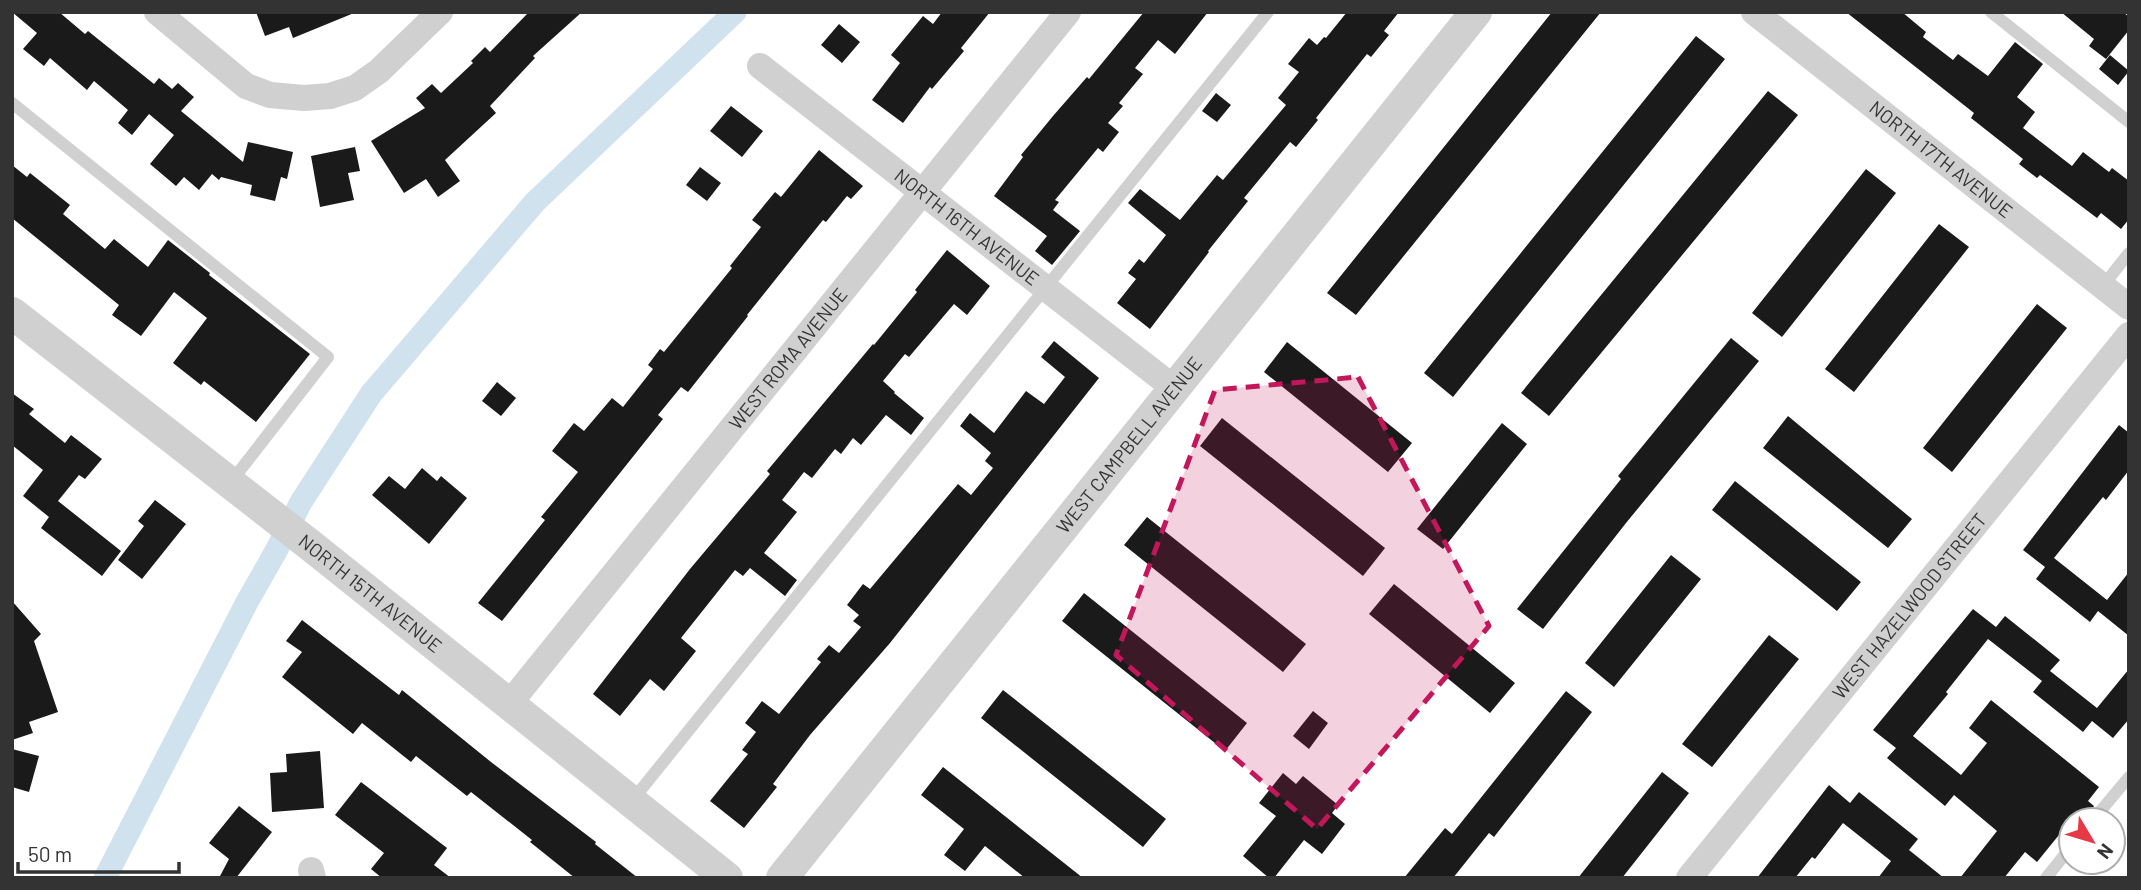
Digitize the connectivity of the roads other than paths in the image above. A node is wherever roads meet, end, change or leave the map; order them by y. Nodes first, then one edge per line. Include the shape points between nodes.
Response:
1 (156, 12) edge
2 (440, 12) edge
3 (1068, 12) edge
4 (1268, 12) edge
5 (1476, 12) edge
6 (1754, 12) edge
7 (1991, 12) edge
8 (760, 66) dead end
9 (12, 103) edge
10 (2129, 122) edge
11 (924, 193) junction
12 (2129, 253) edge
13 (2102, 286) junction
14 (1046, 288) junction
15 (2129, 307) edge
16 (12, 313) edge
17 (2129, 335) edge
18 (1174, 388) junction
19 (229, 483) junction
20 (509, 704) junction
21 (2129, 777) edge
22 (631, 802) junction
23 (2105, 806) edge
24 (2057, 864) edge
25 (727, 878) edge
26 (782, 878) edge
27 (1689, 878) edge
28 (2046, 878) edge

1 - 2 street via 246,86 270,96 304,98 355,88
3 - 11 street, WEST ROMA AVENUE
4 - 14 lane
5 - 18 street, WEST CAMPBELL AVENUE
6 - 13 street, NORTH 17TH AVENUE
7 - 10 lane
8 - 11 street, NORTH 16TH AVENUE
9 - 19 lane via 328,357
11 - 14 street, NORTH 16TH AVENUE
11 - 20 street, WEST ROMA AVENUE
12 - 13 lane
13 - 15 street, NORTH 17TH AVENUE
14 - 18 street, NORTH 16TH AVENUE
14 - 22 lane
16 - 19 street, NORTH 15TH AVENUE
17 - 27 street, WEST HAZELWOOD STREET
18 - 26 street, WEST CAMPBELL AVENUE
19 - 20 street, NORTH 15TH AVENUE
20 - 22 street, NORTH 15TH AVENUE
21 - 23 lane
22 - 25 street, NORTH 15TH AVENUE
24 - 28 lane

